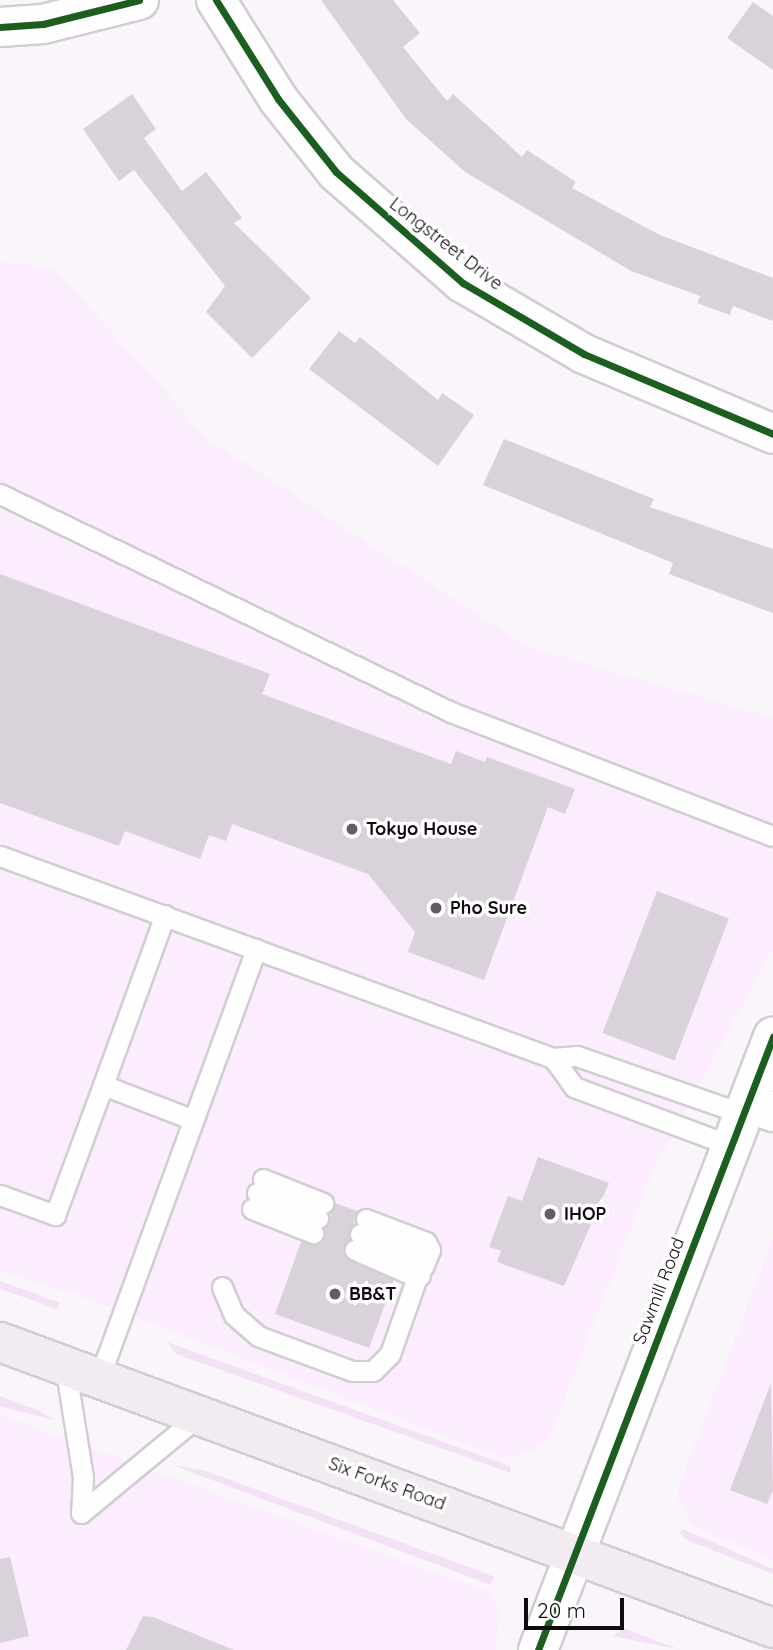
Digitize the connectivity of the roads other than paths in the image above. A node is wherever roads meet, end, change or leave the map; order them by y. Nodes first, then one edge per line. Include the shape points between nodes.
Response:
1 (139, 0) edge
2 (216, 0) edge
3 (0, 27) edge
4 (773, 434) edge
5 (0, 494) edge
6 (773, 836) edge
7 (0, 856) edge
8 (165, 915) junction
9 (256, 949) junction
10 (773, 1037) edge
11 (553, 1058) junction
12 (103, 1085) junction
13 (749, 1119) edge
14 (194, 1120) junction
15 (257, 1194) joint
16 (0, 1195) edge
17 (421, 1275) junction
18 (222, 1287) dead end
19 (0, 1342) edge
20 (82, 1372) junction
21 (200, 1415) junction
22 (573, 1555) junction
23 (773, 1628) edge
24 (538, 1650) edge

1 - 3 street via 43,24
2 - 4 street, Longstreet Drive via 278,99 336,172 463,283 584,354
5 - 6 lane via 451,712
7 - 8 lane
8 - 9 lane
8 - 12 lane
9 - 11 lane
9 - 14 lane
10 - 13 street, Sawmill Road
11 - 13 lane via 577,1056
11 - 13 lane via 574,1087
12 - 14 lane
12 - 16 lane via 55,1215
13 - 22 street, Sawmill Road
14 - 20 lane
15 - 15 lane via 318,1218
17 - 17 lane via 413,1273 360,1234 426,1242 430,1250
17 - 18 lane via 386,1363 363,1373 258,1336 234,1315
19 - 20 main road, Six Forks Road
20 - 21 main road, Six Forks Road
20 - 21 lane via 81,1513
21 - 22 main road, Six Forks Road
22 - 23 main road, Six Forks Road
22 - 24 street, Sawmill Road

